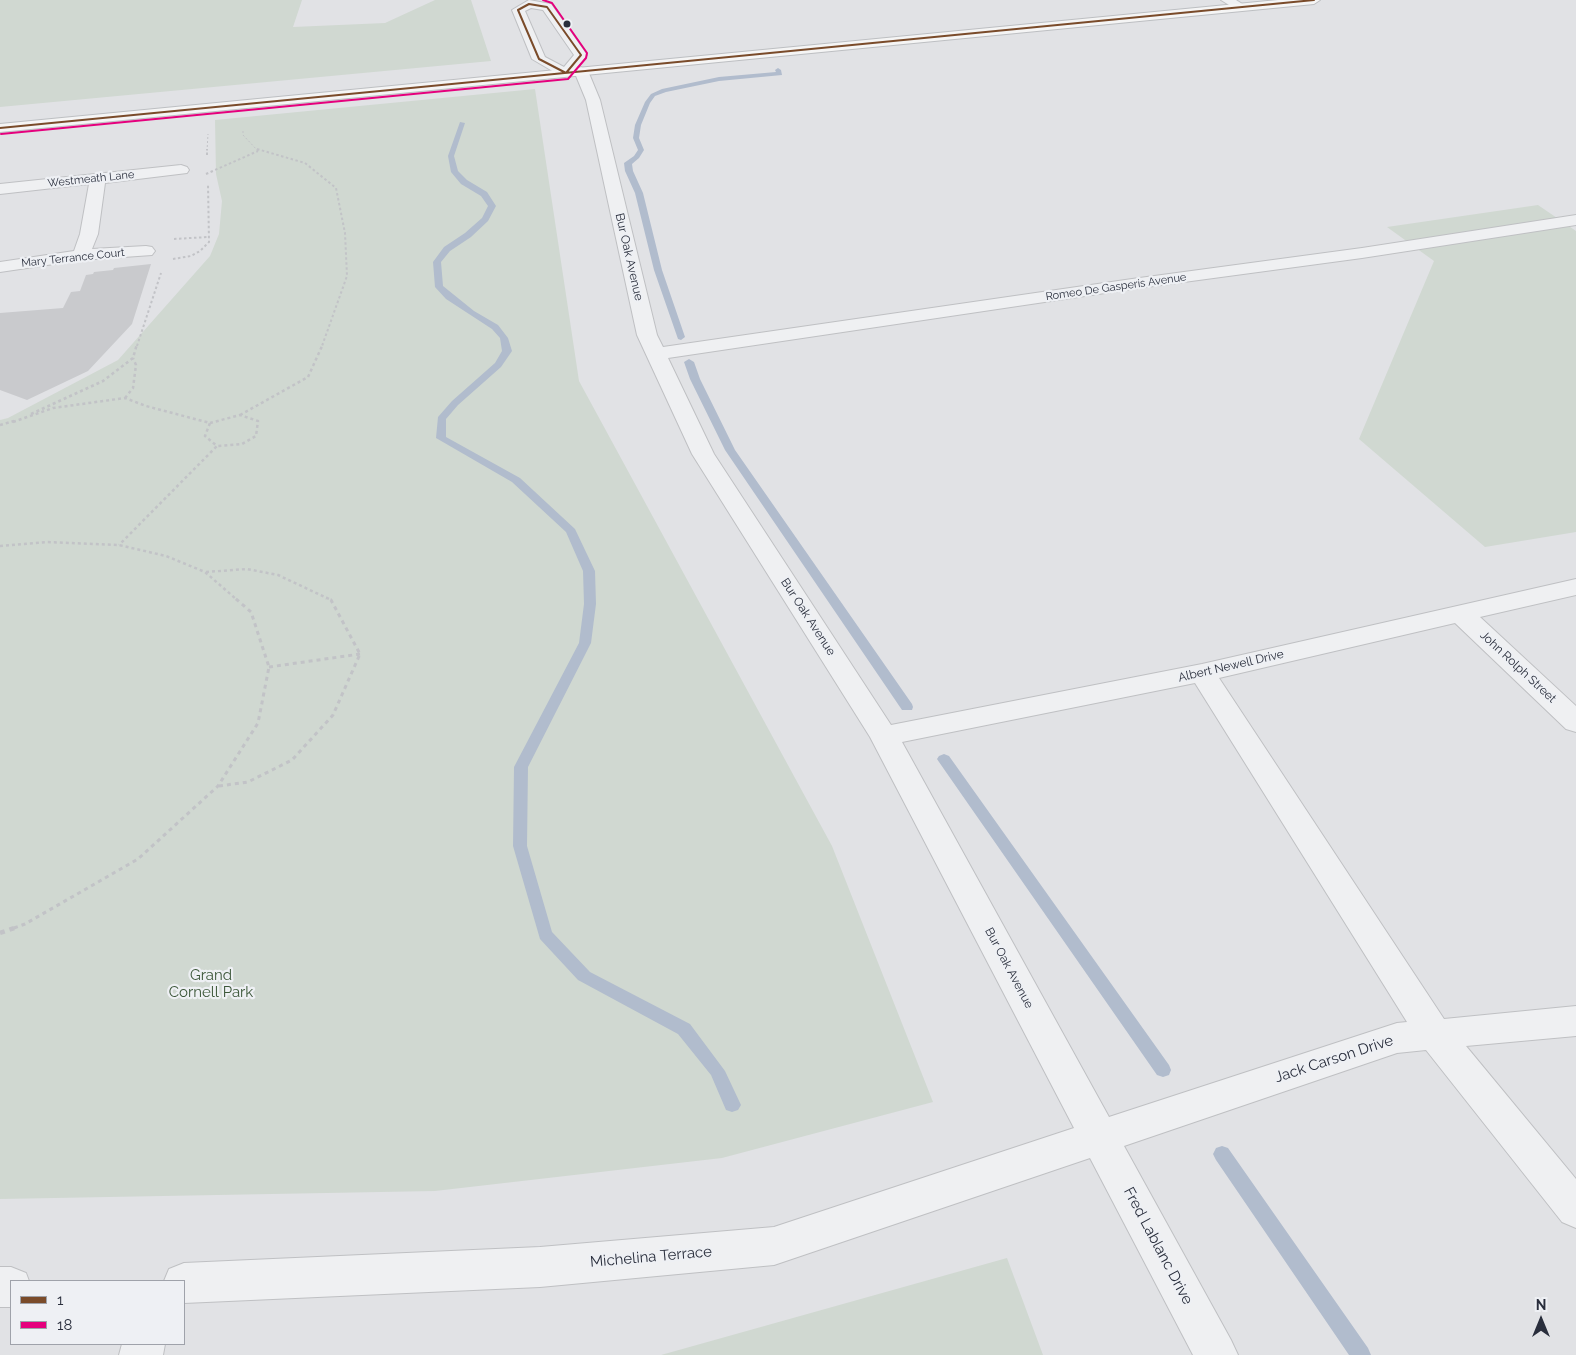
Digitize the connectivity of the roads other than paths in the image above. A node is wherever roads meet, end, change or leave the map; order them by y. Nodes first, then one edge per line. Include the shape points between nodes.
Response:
1 (1227, 0) edge
2 (1314, 0) edge
3 (528, 2) edge
4 (1241, 8) junction
5 (573, 72) junction
6 (0, 128) edge
7 (181, 170) dead end
8 (98, 178) junction
9 (0, 189) edge
10 (1576, 220) edge
11 (146, 251) dead end
12 (81, 256) junction
13 (0, 267) edge
14 (656, 354) junction
15 (1576, 587) edge
16 (1460, 613) junction
17 (1202, 673) junction
18 (1576, 722) edge
19 (884, 736) junction
20 (1576, 1021) edge
21 (1435, 1035) junction
22 (1100, 1137) junction
23 (1576, 1209) edge
24 (185, 1283) edge
25 (1216, 1355) edge

1 - 4 street
2 - 4 main road
3 - 5 street via 547,7 581,55
3 - 5 street via 518,10 539,59
4 - 5 main road
5 - 6 main road
5 - 14 street, Bur Oak Avenue via 593,100 647,335
7 - 8 street, Westmeath Lane
8 - 9 street, Westmeath Lane
8 - 12 street via 89,234
10 - 14 street, Romeo De Gasperis Avenue
11 - 12 street, Mary Terrance Court
12 - 13 street, Mary Terrance Court
14 - 19 street, Bur Oak Avenue via 703,454
15 - 16 street, Albert Newell Drive
16 - 17 street, Albert Newell Drive
16 - 18 street, John Rolph Street
17 - 19 street, Albert Newell Drive
17 - 21 street
19 - 22 street, Bur Oak Avenue
20 - 21 street, Jack Carson Drive
21 - 22 street, Jack Carson Drive via 1397,1038
21 - 23 street
22 - 24 street, Michelina Terrace via 774,1246 540,1267
22 - 25 street, Fred Lablanc Drive

